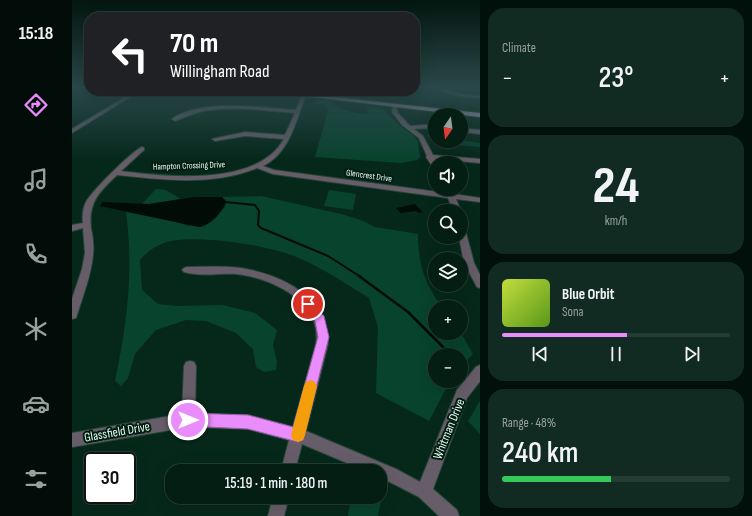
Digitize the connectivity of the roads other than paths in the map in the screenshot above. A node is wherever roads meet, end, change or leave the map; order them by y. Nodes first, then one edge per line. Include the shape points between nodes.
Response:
1 (103, 112) edge
2 (192, 112) edge
3 (298, 112) edge
4 (400, 112) edge
5 (460, 112) edge
6 (480, 114) edge
7 (175, 120) dead end
8 (428, 127) edge
9 (409, 128) junction
10 (72, 131) edge
11 (468, 131) edge
12 (480, 132) edge
13 (286, 137) junction
14 (215, 139) dead end
15 (142, 149) dead end
16 (429, 156) edge
17 (468, 160) edge
18 (480, 161) edge
19 (257, 166) junction
20 (117, 173) junction
21 (428, 193) edge
22 (452, 196) joint
23 (480, 200) edge
24 (455, 204) edge
25 (87, 225) junction
26 (72, 228) edge
27 (465, 244) edge
28 (187, 270) dead end
29 (480, 284) edge
30 (72, 315) edge
31 (190, 366) dead end
32 (480, 371) edge
33 (188, 420) junction
34 (298, 435) junction
35 (72, 440) edge
36 (290, 464) edge
37 (424, 492) junction
38 (279, 504) edge
39 (276, 516) edge
40 (451, 516) edge

1 - 10 street
2 - 7 street
3 - 13 street, Hampton Crossing Drive
4 - 9 street via 401,121
5 - 6 main road
8 - 9 street
9 - 16 street via 424,140
11 - 12 street
13 - 14 street via 239,134
13 - 19 street, Hampton Crossing Drive via 279,152
15 - 20 street
17 - 18 street
19 - 20 street, Hampton Crossing Drive via 237,172 194,177
19 - 21 street, Glencrest Drive via 273,172
20 - 25 street via 93,197 88,208
22 - 23 street, Glencrest Drive
22 - 24 street
25 - 26 street
25 - 30 street via 90,244 88,264
27 - 29 street via 469,263
28 - 34 street via 226,270 253,274 277,282 315,311 320,319 324,337
31 - 33 street
32 - 37 street, Whitman Drive via 462,394
33 - 34 street, Glassfield Drive via 248,422
33 - 35 street, Glassfield Drive
34 - 36 street
34 - 37 street, Glassfield Drive via 391,474
37 - 40 street, Glassfield Drive
38 - 39 street

